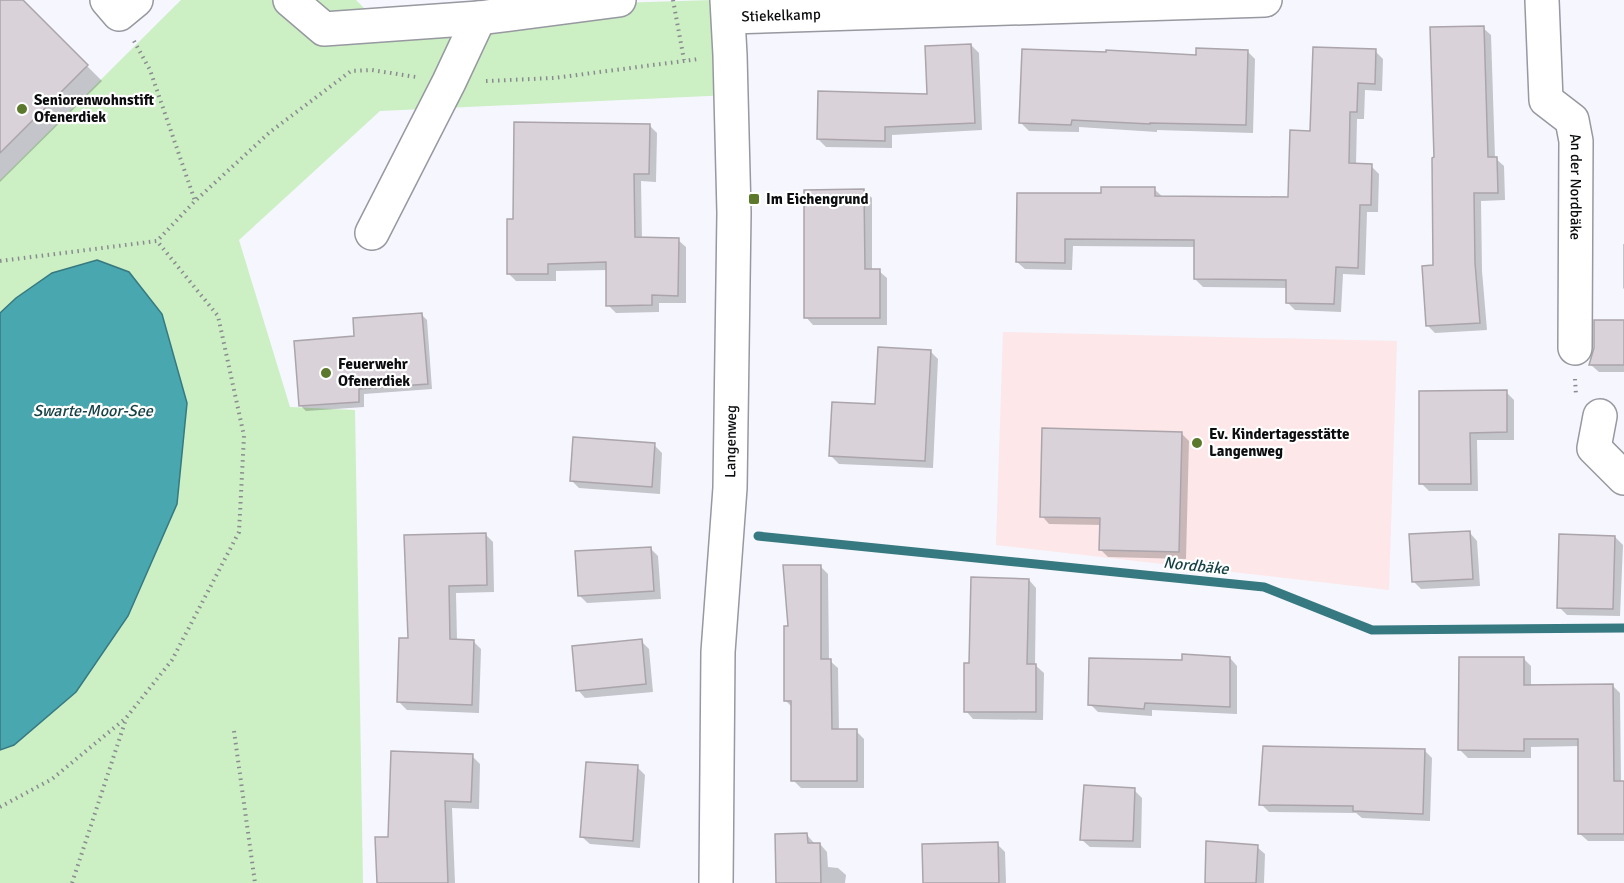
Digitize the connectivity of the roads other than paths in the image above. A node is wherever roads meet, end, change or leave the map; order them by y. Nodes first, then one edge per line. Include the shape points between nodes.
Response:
1 (290, 0) edge
2 (619, 0) edge
3 (1265, 0) edge
4 (1542, 0) edge
5 (728, 8) edge
6 (478, 18) junction
7 (372, 233) dead end
8 (1575, 348) dead end
9 (1600, 416) dead end
10 (1624, 478) edge
11 (717, 883) edge

1 - 6 street via 324,29
2 - 6 street
3 - 5 street, Stiekelkamp
4 - 8 street, An der Nordbäke via 1546,100 1572,120 1576,141
5 - 11 street, Langenweg via 734,213 730,488 718,652
6 - 7 street
9 - 10 street via 1594,448

